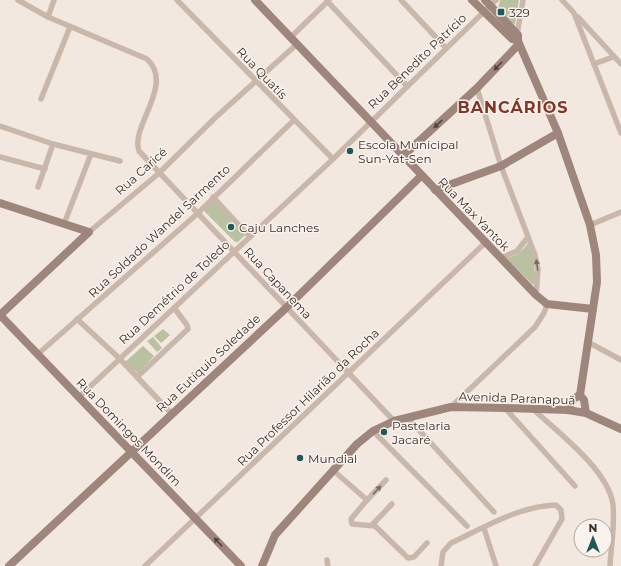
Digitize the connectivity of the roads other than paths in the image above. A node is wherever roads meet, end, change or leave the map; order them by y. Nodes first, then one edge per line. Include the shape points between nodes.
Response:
1 (18, 0) edge
2 (54, 0) edge
3 (177, 0) edge
4 (255, 0) edge
5 (401, 0) edge
6 (472, 0) edge
7 (523, 0) edge
8 (562, 0) edge
9 (328, 1) edge
10 (490, 2) edge
11 (483, 12) junction
12 (574, 13) junction
13 (48, 17) junction
14 (70, 27) junction
15 (291, 37) junction
16 (516, 40) junction
17 (297, 44) junction
18 (446, 48) junction
19 (613, 57) junction
20 (594, 64) junction
21 (621, 64) edge
22 (256, 82) junction
23 (408, 86) junction
24 (477, 88) junction
25 (41, 99) dead end
26 (293, 120) junction
27 (371, 122) junction
28 (0, 126) edge
29 (558, 133) junction
30 (621, 133) edge
31 (53, 144) junction
32 (91, 154) junction
33 (404, 156) junction
34 (0, 157) edge
35 (333, 159) junction
36 (120, 161) dead end
37 (501, 166) junction
38 (45, 169) junction
39 (158, 174) junction
40 (421, 176) junction
41 (38, 187) dead end
42 (435, 190) junction
43 (213, 197) junction
44 (0, 203) edge
45 (621, 212) edge
46 (197, 214) junction
47 (64, 224) junction
48 (590, 225) junction
49 (88, 232) junction
50 (250, 237) junction
51 (528, 237) junction
52 (485, 243) junction
53 (233, 251) junction
54 (500, 258) junction
55 (536, 295) junction
56 (547, 304) junction
57 (286, 308) junction
58 (174, 309) junction
59 (593, 309) junction
60 (0, 315) edge
61 (77, 319) junction
62 (588, 342) junction
63 (38, 354) junction
64 (119, 358) junction
65 (621, 360) edge
66 (348, 373) junction
67 (137, 377) junction
68 (580, 395) junction
69 (79, 397) junction
70 (451, 407) junction
71 (505, 408) junction
72 (534, 410) junction
73 (568, 410) junction
74 (586, 413) junction
75 (172, 414) junction
76 (407, 417) junction
77 (394, 421) junction
78 (621, 429) edge
79 (373, 431) junction
80 (131, 451) junction
81 (334, 471) junction
82 (386, 480) dead end
83 (575, 486) dead end
84 (367, 500) junction
85 (392, 504) dead end
86 (494, 512) dead end
87 (196, 518) junction
88 (372, 525) junction
89 (467, 526) dead end
90 (484, 528) junction
91 (427, 543) dead end
92 (9, 566) edge
93 (145, 566) edge
94 (241, 566) edge
95 (262, 566) edge
96 (441, 566) edge
97 (496, 566) edge
98 (535, 566) edge
99 (610, 566) edge

1 - 13 street
2 - 13 street
3 - 22 street, Rua Quatís
4 - 15 street, Rua Max Yantok
5 - 18 street
6 - 11 street
7 - 16 street
8 - 12 street
9 - 15 street
9 - 23 street
10 - 11 street, Rua Benedito Patrício
10 - 16 street
11 - 16 street
11 - 18 street, Rua Benedito Patrício
12 - 19 street
12 - 20 street
13 - 14 street
14 - 25 street
14 - 39 street, Rua Capanema via 147,59 153,64 156,81 137,146
15 - 17 street, Rua Max Yantok
16 -> 24 street
16 - 29 street
17 - 22 street, Rua Caricé
17 - 27 street, Rua Max Yantok
18 - 23 street, Rua Benedito Patrício
19 - 20 street
19 - 21 street
20 - 30 street
22 - 26 street, Rua Quatís
22 - 39 street, Rua Caricé
23 - 27 street, Rua Benedito Patrício
24 -> 33 street
24 - 37 street
26 - 35 street, Rua Quatís
26 - 43 street, Rua Soldado Wandel Sarmento
27 - 33 street, Rua Max Yantok
27 - 35 street, Rua Demétrio de Toledo
28 - 31 street
29 - 37 street
29 - 48 street
31 - 32 street
31 - 38 street
32 - 36 street
32 - 47 street
33 - 40 street, Rua Max Yantok
34 - 38 street
35 - 50 street, Rua Demétrio de Toledo
37 - 42 street
37 - 51 street
38 - 41 street
39 - 46 street, Rua Capanema
39 - 49 street, Rua Caricé
40 - 42 street, Rua Max Yantok
40 - 57 street, Rua Eutíquio Soledade
42 - 52 street, Rua Max Yantok
43 - 46 street, Rua Soldado Wandel Sarmento
43 - 50 street
44 - 47 street
45 - 48 street
46 - 53 street, Rua Capanema
46 - 61 street, Rua Soldado Wandel Sarmento
47 - 49 street
48 - 59 street via 596,255 597,282
49 - 60 street, Rua Caricé
50 - 53 street, Rua Demétrio de Toledo
51 - 54 street via 517,251
55 -> 51 street via 538,269
52 - 54 street, Rua Max Yantok
52 - 66 street, Rua Professor Hilarião da Rocha
53 - 57 street, Rua Capanema
53 - 58 street, Rua Demétrio de Toledo
54 - 55 street, Rua Max Yantok
55 - 56 street, Rua Max Yantok
56 - 59 street
56 - 70 street via 535,327
57 - 66 street, Rua Capanema
57 - 75 street, Rua Eutíquio Soledade
58 - 64 street, Rua Demétrio de Toledo
58 - 67 street via 187,324 188,329
59 - 62 street
60 - 63 street, Rua Domingos Mondim
61 - 63 street, Rua Soldado Wandel Sarmento
61 - 64 street
62 - 65 street
62 - 68 street
63 - 69 street, Rua Domingos Mondim
64 - 67 street
64 - 69 street, Rua Demétrio de Toledo
66 - 77 street, Rua Capanema
66 - 87 street, Rua Professor Hilarião da Rocha
67 - 75 street
68 - 73 street via 573,399
68 - 74 street via 585,403
69 - 80 street, Rua Domingos Mondim
70 - 71 street, Avenida Paranapuã
70 - 76 street, Avenida Paranapuã
71 - 72 street, Avenida Paranapuã
71 - 83 street
72 - 73 street, Avenida Paranapuã
72 - 99 street via 578,452 608,488 613,516
73 - 74 street, Avenida Paranapuã
74 - 78 street, Avenida Paranapuã
75 - 80 street, Rua Eutíquio Soledade
76 - 77 street, Avenida Paranapuã
76 - 86 street
77 - 79 street, Avenida Paranapuã
79 - 81 street, Avenida Paranapuã via 356,444
79 - 89 street
80 - 87 street, Rua Domingos Mondim
80 - 92 street, Rua Eutíquio Soledade
81 - 84 street
81 - 95 street, Avenida Paranapuã via 275,535
84 -> 82 street
84 - 88 street via 351,521 356,525
85 - 88 street
87 - 93 street, Rua Professor Hilarião da Rocha
94 -> 87 street, Rua Domingos Mondim
88 - 91 street via 408,558 414,557
90 - 96 street via 451,543 443,552
90 - 97 street
90 - 98 street via 520,512 556,505 562,510 562,519

